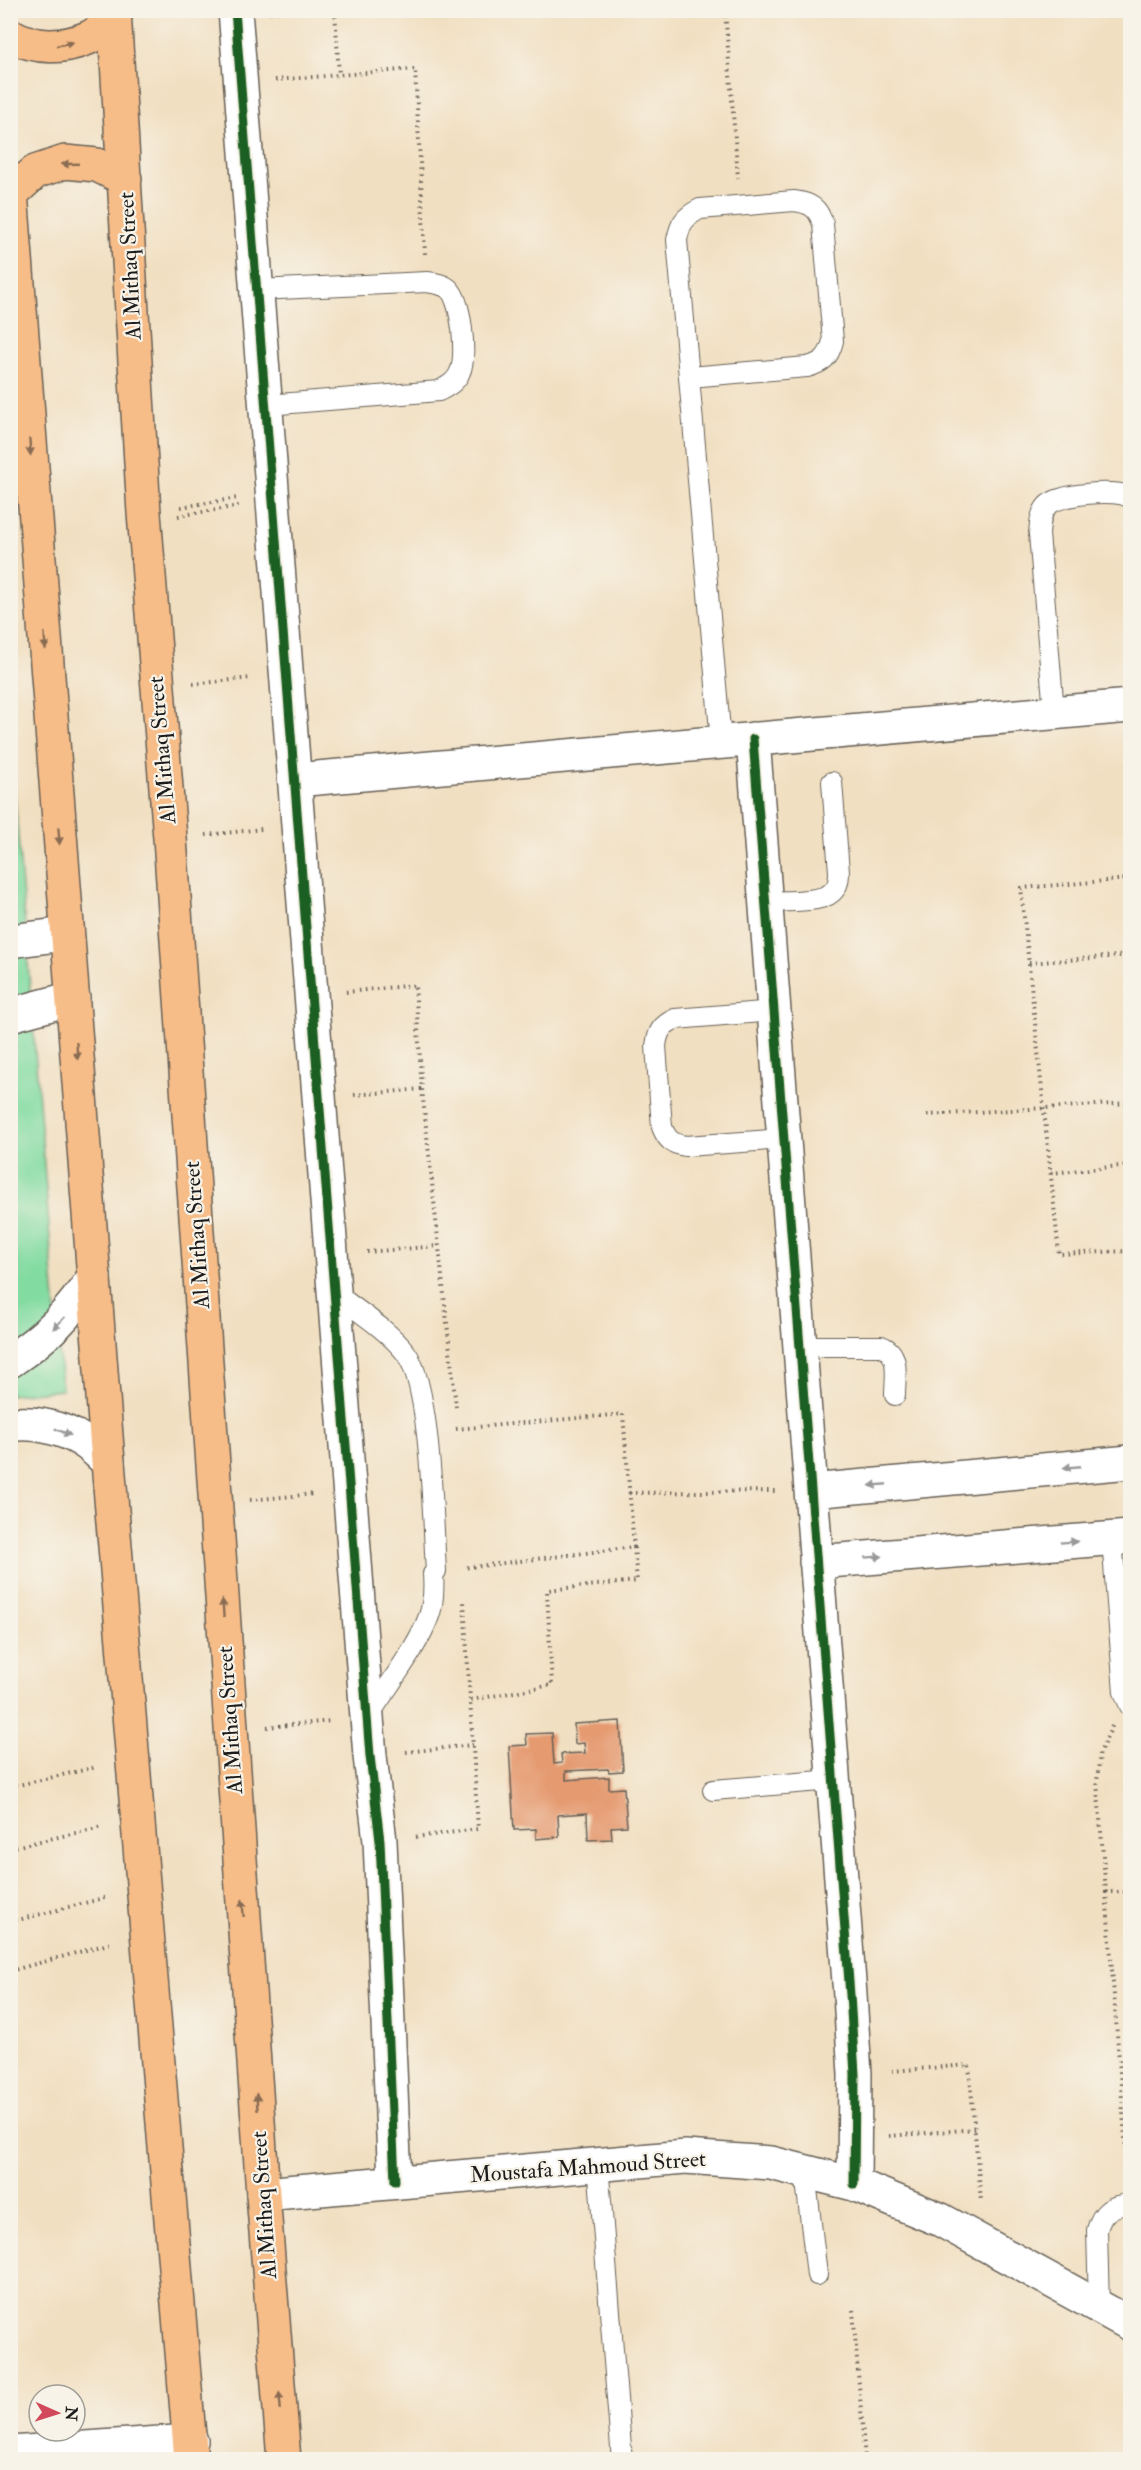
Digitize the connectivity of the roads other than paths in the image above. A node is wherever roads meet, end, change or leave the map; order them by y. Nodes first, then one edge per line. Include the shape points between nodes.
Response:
1 (235, 10) edge
2 (115, 14) edge
3 (10, 35) edge
4 (125, 179) junction
5 (11, 186) edge
6 (258, 290) junction
7 (690, 377) junction
8 (267, 405) junction
9 (1131, 498) edge
10 (1131, 706) edge
11 (1054, 712) junction
12 (737, 741) junction
13 (295, 780) junction
14 (832, 782) dead end
15 (766, 902) junction
16 (66, 934) junction
17 (10, 940) edge
18 (73, 998) junction
19 (774, 1011) junction
20 (10, 1015) edge
21 (784, 1139) junction
22 (94, 1277) junction
23 (336, 1294) junction
24 (800, 1346) junction
25 (10, 1361) edge
26 (895, 1395) dead end
27 (10, 1425) edge
28 (108, 1462) junction
29 (1131, 1462) edge
30 (811, 1491) junction
31 (1121, 1538) edge
32 (816, 1562) junction
33 (1123, 1581) edge
34 (1130, 1705) edge
35 (368, 1717) junction
36 (833, 1780) junction
37 (713, 1790) dead end
38 (598, 2164) junction
39 (805, 2172) junction
40 (395, 2181) junction
41 (854, 2184) junction
42 (263, 2194) junction
43 (1130, 2204) edge
44 (818, 2275) dead end
45 (1099, 2306) junction
46 (1131, 2324) edge
47 (191, 2450) edge
48 (10, 2453) edge
49 (284, 2460) edge
50 (622, 2460) edge

1 - 6 street
3 -> 2 main road via 27,44 59,46 90,38
2 - 4 main road, Al Mithaq Street
4 -> 5 main road via 97,165 65,162 35,172
42 -> 4 main road, Al Mithaq Street via 145,517
5 -> 16 main road
6 - 8 street
6 - 8 lane via 427,282 450,290 460,311 461,372 452,384 439,391
7 - 7 lane via 677,240 679,226 687,215 700,209 808,202 819,211 823,225 833,341 830,354 820,364
7 - 12 lane
8 - 13 street
9 - 11 lane via 1112,493 1060,498 1048,506 1040,519
10 - 11 street
11 - 12 street
12 - 13 street
12 - 15 street
13 - 23 street
14 - 15 lane via 838,884 820,898
15 - 19 street
16 - 17 street
16 - 18 main road
18 - 20 street
18 -> 22 main road
19 - 21 street
19 - 21 lane via 675,1019 664,1024 656,1046 661,1115 666,1137 674,1144
21 - 24 street
22 -> 25 street via 72,1310 44,1339
22 - 28 main road
23 - 35 street
23 - 35 lane via 407,1355 416,1372 426,1432 436,1570 434,1594 429,1615
24 - 26 lane via 887,1348 895,1361
24 - 30 street
27 -> 28 street via 52,1428 82,1441
28 - 47 main road
29 -> 30 street
30 - 32 street
32 -> 31 street
31 - 33 lane
32 - 36 street
33 - 34 lane via 1124,1692
35 - 40 street via 380,1841
36 - 37 lane
36 - 41 street via 855,2074
38 - 39 street, Moustafa Mahmoud Street via 685,2157 771,2163
38 - 40 street, Moustafa Mahmoud Street
38 - 50 lane
39 - 41 street, Moustafa Mahmoud Street
39 - 44 lane
40 - 42 street, Moustafa Mahmoud Street
41 - 45 street, Moustafa Mahmoud Street via 941,2220
49 -> 42 main road, Al Mithaq Street
43 - 45 lane via 1107,2209 1100,2218
45 - 46 street, Moustafa Mahmoud Street
47 - 48 street

